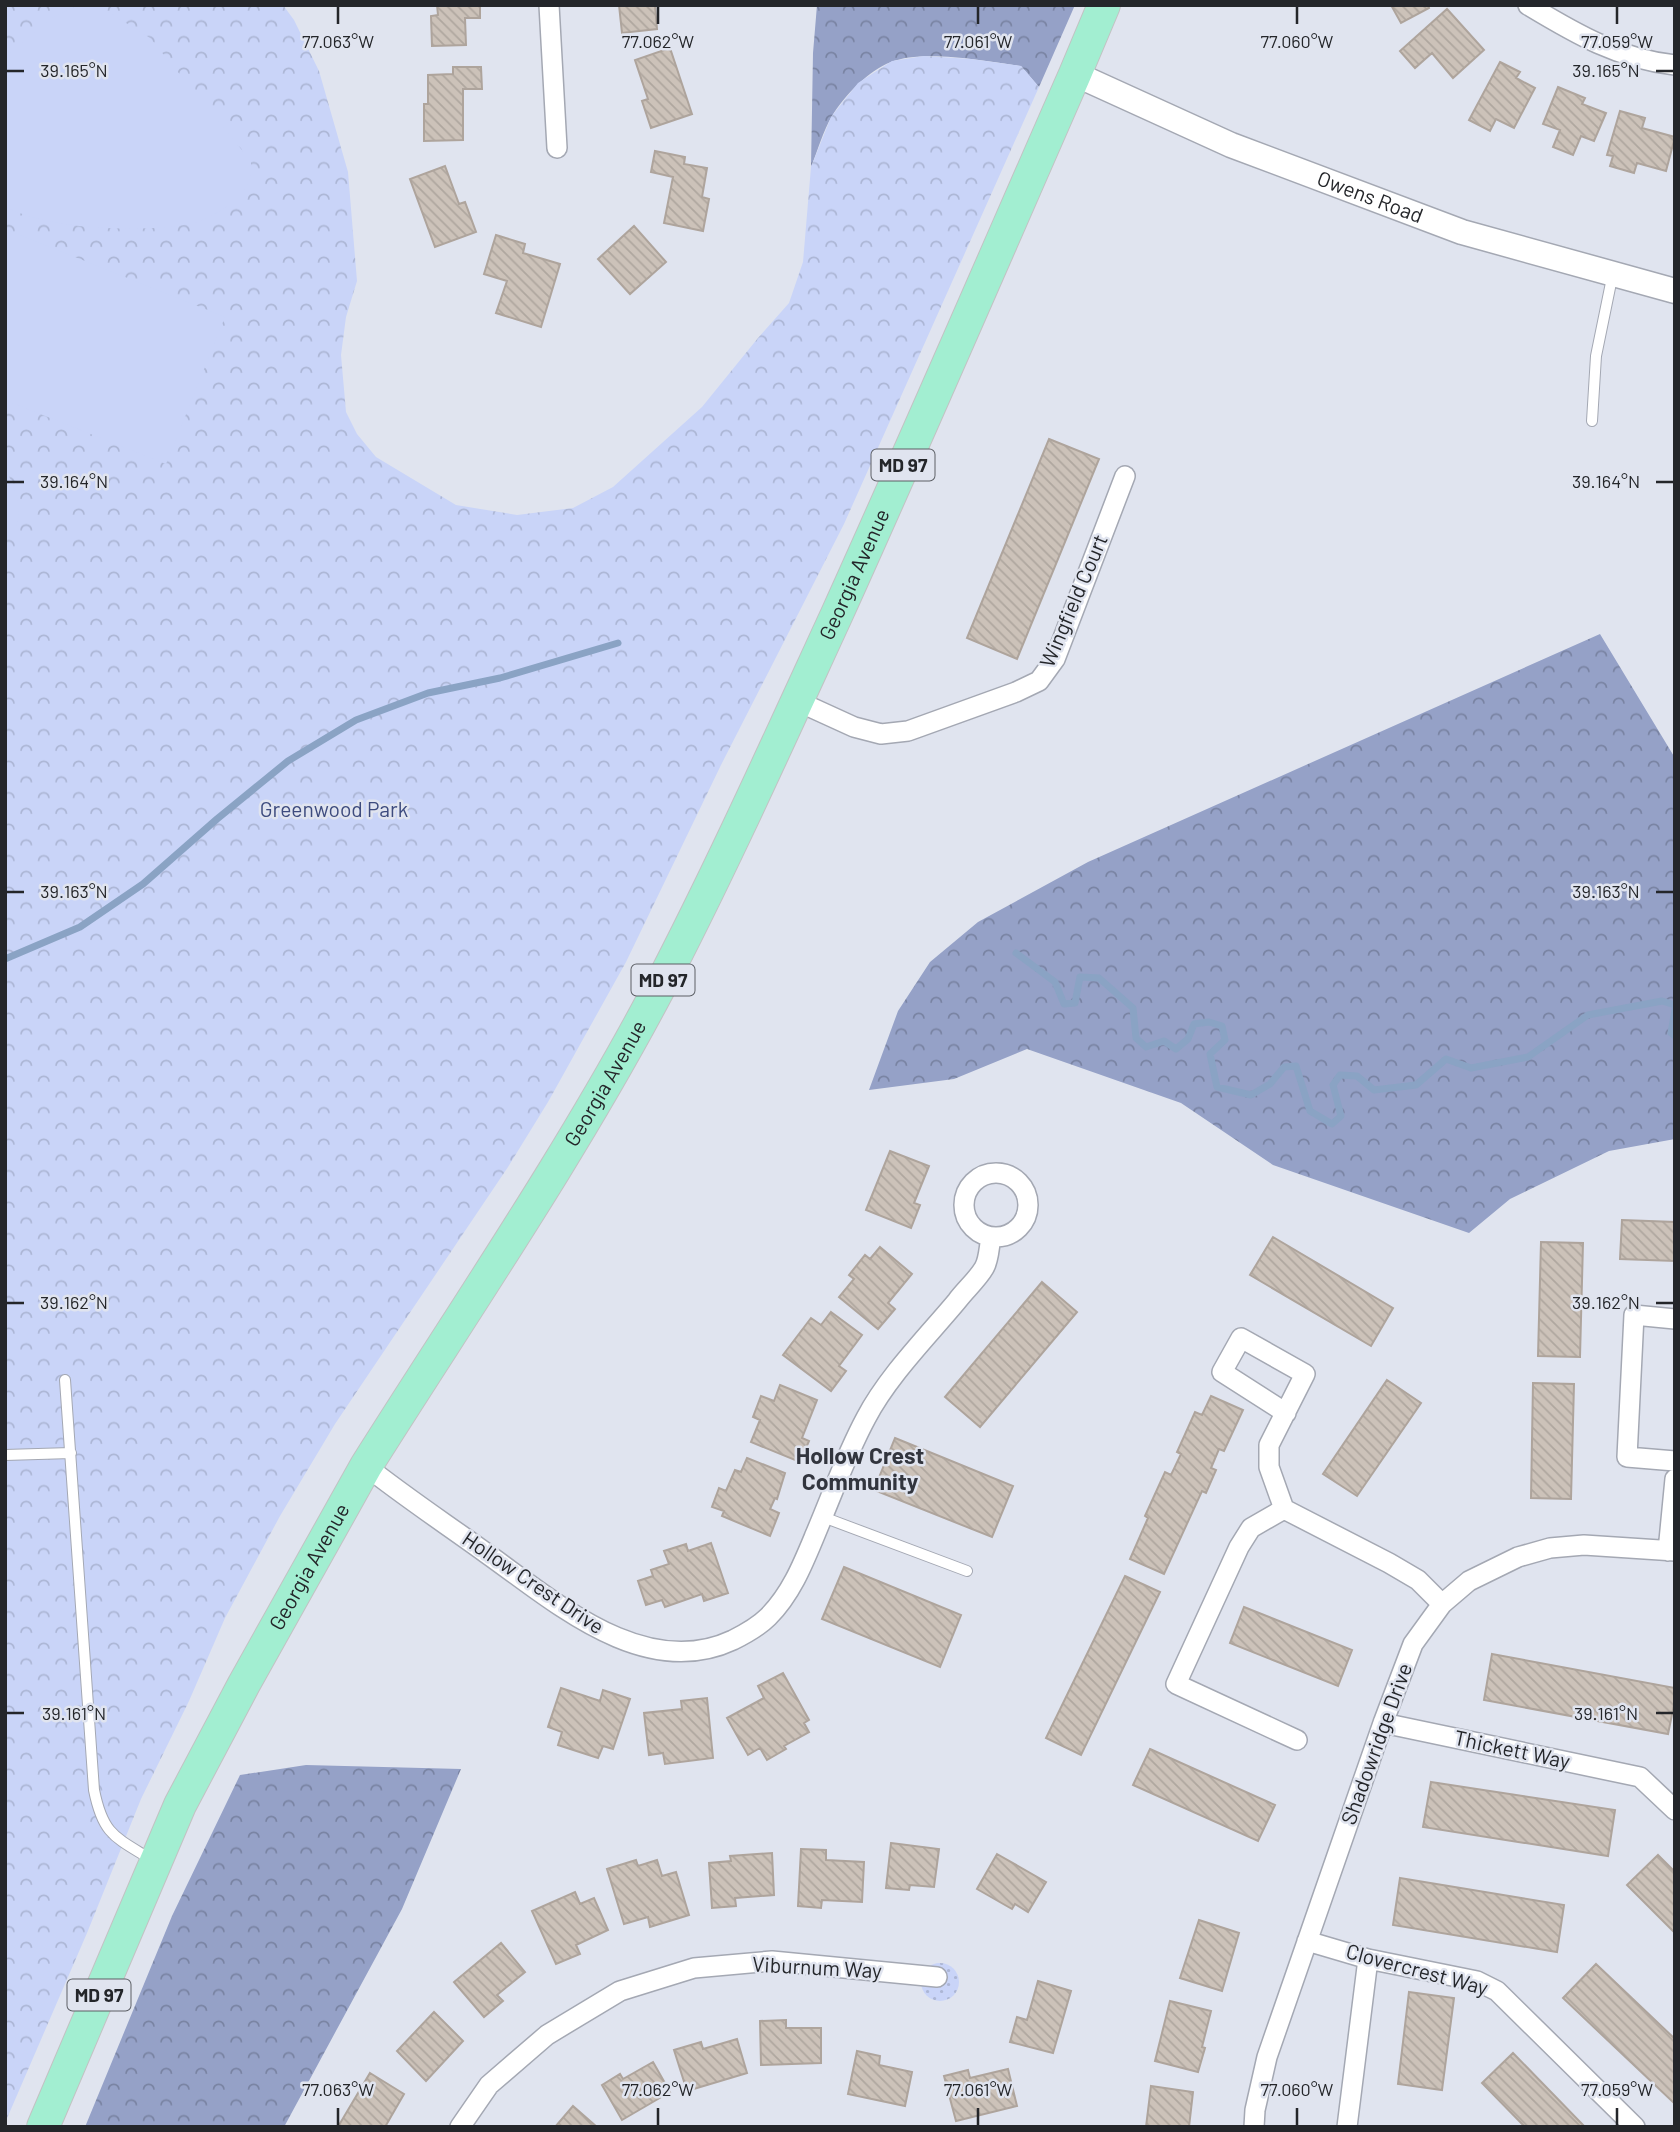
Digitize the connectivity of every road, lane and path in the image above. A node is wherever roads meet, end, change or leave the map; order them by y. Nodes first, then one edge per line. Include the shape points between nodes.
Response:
1 (549, 5) edge
2 (1104, 5) edge
3 (1528, 5) edge
4 (1675, 65) edge
5 (1075, 74) junction
6 (557, 148) dead end
7 (1613, 272) junction
8 (1675, 291) edge
9 (1592, 421) dead end
10 (1125, 476) dead end
11 (797, 701) junction
12 (991, 1237) dead end
13 (1675, 1319) edge
14 (65, 1380) dead end
15 (1286, 1413) dead end
16 (71, 1453) junction
17 (5, 1455) edge
18 (1675, 1461) edge
19 (366, 1466) junction
20 (1675, 1479) edge
21 (1284, 1509) junction
22 (823, 1517) junction
23 (1671, 1551) edge
24 (967, 1571) dead end
25 (1442, 1604) junction
26 (1383, 1723) junction
27 (1297, 1740) dead end
28 (1675, 1810) edge
29 (155, 1863) junction
30 (1307, 1941) junction
31 (1368, 1959) junction
32 (937, 1977) dead end
33 (43, 2127) edge
34 (460, 2127) edge
35 (1254, 2127) edge
36 (1347, 2127) edge
37 (1635, 2127) edge

1 - 6 street
2 - 5 main road, Georgia Avenue / MD 97
3 - 4 street via 1584,39 1649,62
5 - 7 street, Owens Road via 1231,145 1462,232
5 - 11 main road, Georgia Avenue / MD 97
7 - 8 street, Owens Road
7 - 9 lane via 1596,356
10 - 11 street, Wingfield Court via 1055,659 1039,681 908,731 881,734
11 - 19 main road, Georgia Avenue / MD 97 via 624,1052
12 - 22 street, Hollow Crest Drive via 985,1266 870,1409
13 - 18 street via 1634,1315 1627,1457
14 - 16 lane
15 - 21 street via 1269,1445 1269,1467
16 - 17 lane
16 - 29 lane via 98,1810 116,1837
19 - 22 street, Hollow Crest Drive via 583,1620 635,1645 666,1651 720,1646 768,1617 799,1574
19 - 29 main road, Georgia Avenue / MD 97 via 209,1748
20 - 23 street
21 - 25 street via 1418,1580
21 - 27 street via 1251,1528 1239,1547 1176,1684
22 - 24 lane
23 - 25 street, Shadowridge Drive via 1584,1545 1550,1548 1469,1581
25 - 26 street, Shadowridge Drive via 1413,1644
26 - 28 street, Thickett Way via 1640,1777
26 - 30 street, Shadowridge Drive
29 - 33 main road, Georgia Avenue / MD 97
30 - 31 street, Clovercrest Way
30 - 35 street, Shadowridge Drive via 1267,2057
31 - 36 street
31 - 37 street, Clovercrest Way via 1477,1981 1497,1991
32 - 34 street, Viburnum Way via 772,1962 694,1968 620,1991 547,2035 489,2085

